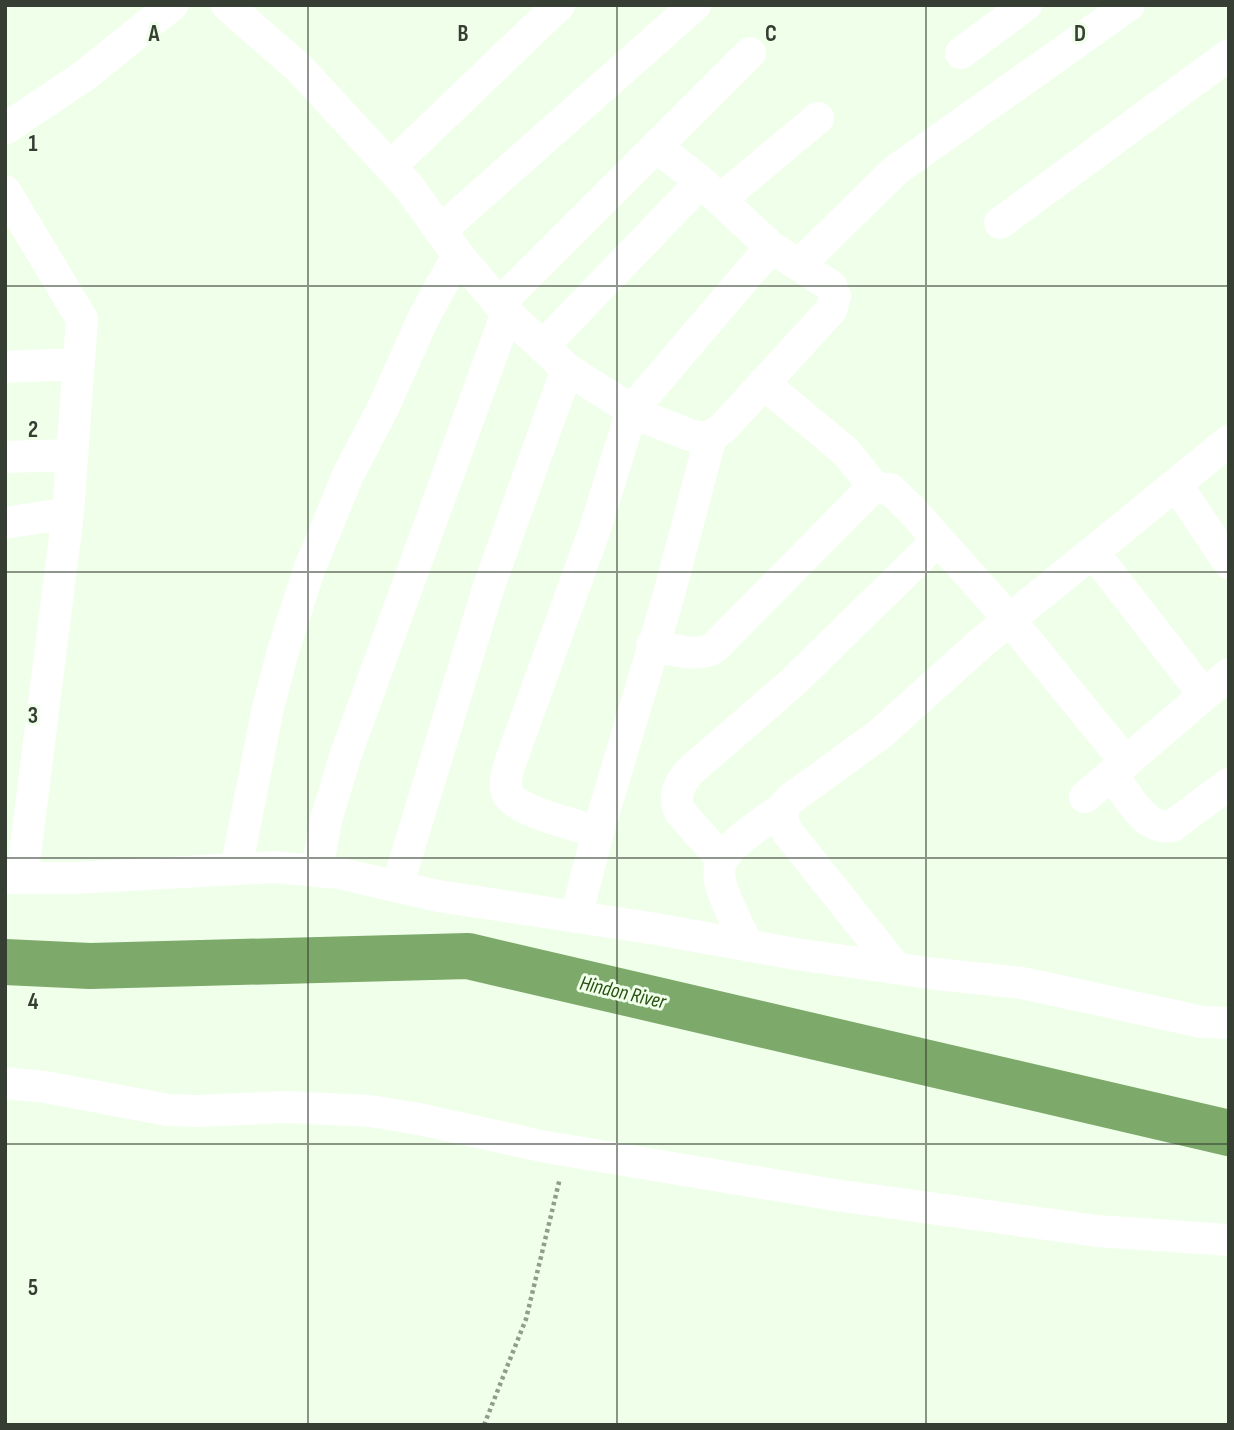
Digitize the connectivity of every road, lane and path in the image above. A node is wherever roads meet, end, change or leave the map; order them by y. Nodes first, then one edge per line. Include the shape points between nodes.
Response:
1 (172, 5) edge
2 (227, 5) edge
3 (559, 5) edge
4 (695, 5) edge
5 (1026, 5) edge
6 (1129, 5) edge
7 (961, 52) dead end
8 (750, 53) dead end
9 (1229, 54) edge
10 (818, 118) dead end
11 (5, 129) edge
12 (657, 147) junction
13 (390, 167) junction
14 (5, 191) edge
15 (710, 191) junction
16 (1000, 223) dead end
17 (449, 243) junction
18 (771, 247) junction
19 (800, 264) junction
20 (503, 309) junction
21 (542, 346) junction
22 (77, 364) junction
23 (5, 367) edge
24 (568, 369) junction
25 (764, 383) junction
26 (632, 410) junction
27 (711, 436) junction
28 (1229, 441) edge
29 (71, 454) junction
30 (5, 457) edge
31 (1176, 484) junction
32 (875, 488) junction
33 (68, 513) junction
34 (5, 523) edge
35 (938, 540) junction
36 (1093, 552) junction
37 (1229, 563) edge
38 (1010, 620) junction
39 (652, 645) junction
40 (1229, 674) edge
41 (1204, 695) junction
42 (1119, 768) junction
43 (1229, 784) edge
44 (1085, 797) dead end
45 (781, 809) junction
46 (598, 832) junction
47 (721, 858) junction
48 (236, 869) junction
49 (317, 871) junction
50 (14, 878) edge
51 (397, 887) junction
52 (576, 917) junction
53 (748, 946) junction
54 (896, 968) junction
55 (1229, 1023) edge
56 (5, 1083) edge
57 (566, 1150) junction
58 (1229, 1240) edge
59 (484, 1425) edge

1 - 11 street via 84,76
2 - 13 street via 300,69
3 - 13 street
4 - 17 street
5 - 7 street
6 - 19 street via 896,170
8 - 12 street
9 - 16 street
10 - 15 street
12 - 15 street
12 - 20 street
13 - 17 street
14 - 22 street via 82,319
15 - 18 street
15 - 21 street
17 - 20 street
17 - 48 street via 423,319 348,475 309,570 268,708
18 - 19 street
18 - 26 street
19 - 25 street via 831,286 835,296 831,310
20 - 21 street
20 - 49 street via 346,754 326,820
21 - 24 street
22 - 23 street
22 - 29 street
24 - 26 street
24 - 51 street via 488,589
25 - 27 street
25 - 32 street via 845,451
26 - 27 street via 691,435
26 - 46 street via 506,781 514,802
27 - 39 street
28 - 31 street
29 - 30 street
29 - 33 street
31 - 36 street
31 - 37 street
32 - 35 street via 890,489
32 - 39 street via 714,648 689,652
33 - 34 street
33 - 50 street
35 - 38 street
35 - 47 street via 793,682 681,782 676,803 680,812
36 - 38 street
36 - 41 street
38 - 42 street
38 - 45 street via 880,734
39 - 46 street
40 - 41 street
41 - 42 street
42 - 43 street via 1147,820 1162,828 1172,826
42 - 44 street
45 - 47 street
45 - 54 street via 789,834
46 - 52 street
47 - 53 street via 720,886
48 - 49 street
48 - 50 street
49 - 51 street
51 - 52 street
52 - 53 street
53 - 54 street
54 - 55 street via 1023,983 1202,1023
56 - 57 street via 168,1110 370,1111
57 - 58 street via 1058,1226
57 - 59 path via 526,1319

